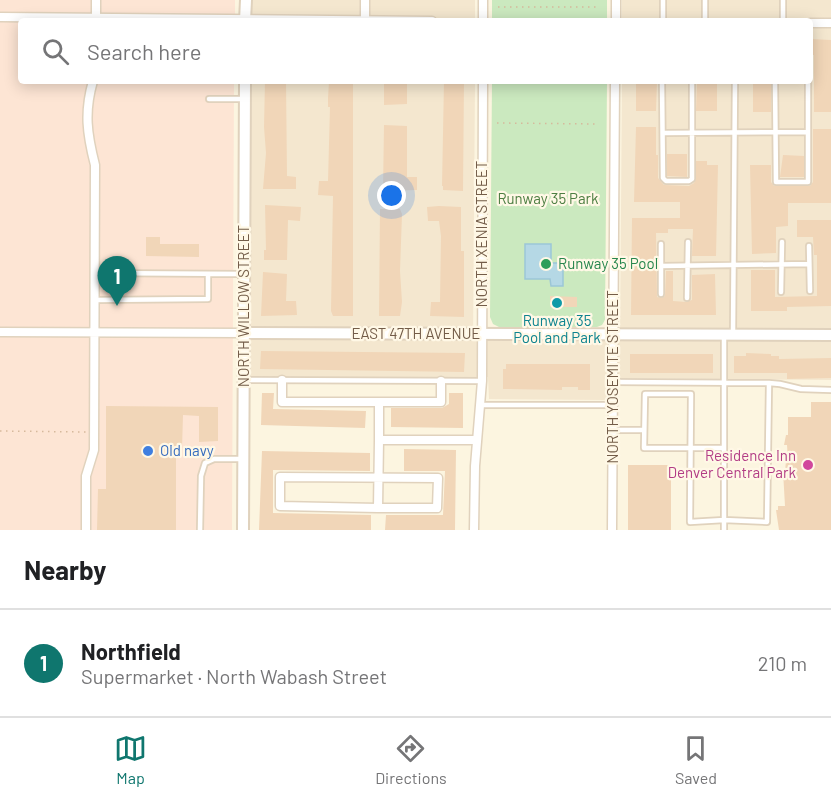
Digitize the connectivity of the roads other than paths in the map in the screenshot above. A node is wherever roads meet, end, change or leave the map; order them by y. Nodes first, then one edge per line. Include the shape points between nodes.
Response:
1 (96, 0) edge
2 (246, 0) edge
3 (365, 0) edge
4 (483, 0) edge
5 (616, 0) edge
6 (663, 0) edge
7 (705, 0) edge
8 (783, 0) edge
9 (0, 16) edge
10 (48, 18) edge
11 (96, 18) edge
12 (245, 18) edge
13 (365, 18) edge
14 (483, 18) edge
15 (616, 18) edge
16 (663, 18) edge
17 (705, 18) edge
18 (783, 18) edge
19 (813, 23) edge
20 (831, 23) edge
21 (92, 84) edge
22 (245, 84) edge
23 (483, 84) edge
24 (615, 84) edge
25 (662, 84) edge
26 (692, 84) edge
27 (735, 84) edge
28 (775, 84) edge
29 (808, 84) edge
30 (209, 99) dead end
31 (245, 99) junction
32 (775, 132) junction
33 (808, 132) junction
34 (664, 133) junction
35 (694, 133) junction
36 (735, 133) junction
37 (688, 242) dead end
38 (782, 242) dead end
39 (661, 244) dead end
40 (809, 246) dead end
41 (809, 264) junction
42 (781, 265) junction
43 (661, 266) junction
44 (735, 266) junction
45 (687, 267) junction
46 (95, 273) junction
47 (207, 273) junction
48 (244, 274) junction
49 (810, 291) dead end
50 (781, 292) dead end
51 (661, 294) dead end
52 (687, 298) dead end
53 (95, 300) junction
54 (0, 332) edge
55 (95, 332) junction
56 (244, 333) junction
57 (482, 335) junction
58 (614, 335) junction
59 (831, 335) edge
60 (729, 336) junction
61 (243, 380) junction
62 (282, 380) junction
63 (441, 381) junction
64 (482, 381) junction
65 (613, 382) junction
66 (691, 382) junction
67 (725, 382) junction
68 (769, 383) junction
69 (831, 390) edge
70 (691, 394) junction
71 (379, 402) junction
72 (480, 405) junction
73 (613, 405) junction
74 (613, 430) junction
75 (644, 430) junction
76 (379, 440) junction
77 (477, 440) junction
78 (691, 448) junction
79 (724, 448) junction
80 (243, 459) junction
81 (378, 477) junction
82 (378, 508) junction
83 (724, 520) junction
84 (86, 530) edge
85 (200, 530) edge
86 (243, 530) edge
87 (474, 530) edge
88 (612, 530) edge
89 (724, 530) edge

1 - 11 street
2 - 12 street
3 - 13 street
4 - 14 street
5 - 15 street
6 - 16 lane
7 - 17 lane
8 - 18 lane
9 - 10 street
19 - 20 street
21 - 46 street via 87,100 87,135 95,165
22 - 31 street, NORTH WILLOW STREET
23 - 57 street, NORTH XENIA STREET
24 - 58 street, NORTH YOSEMITE STREET
25 - 34 lane
26 - 35 lane
27 - 36 lane
28 - 32 lane
29 - 33 lane
30 - 31 lane
31 - 48 street, NORTH WILLOW STREET
32 - 33 lane
32 - 33 lane via 776,182 808,182
32 - 36 lane
34 - 35 lane
34 - 35 lane via 666,181 692,179
35 - 36 lane
36 - 44 lane
37 - 45 lane
38 - 42 lane
39 - 43 lane
40 - 41 lane
41 - 42 lane
41 - 49 lane
42 - 44 lane
42 - 50 lane
43 - 45 lane
43 - 51 lane
44 - 45 lane
44 - 60 lane
45 - 52 lane
46 - 47 lane
46 - 53 street
47 - 48 lane
47 - 53 lane via 208,299
48 - 56 street, NORTH WILLOW STREET
53 - 55 street
54 - 55 street, EAST 47TH AVENUE
55 - 56 street, EAST 47TH AVENUE
55 - 84 street via 94,450 86,476
56 - 57 street, EAST 47TH AVENUE
56 - 61 street, NORTH WILLOW STREET
57 - 58 street, EAST 47TH AVENUE
57 - 64 street, NORTH XENIA STREET
58 - 60 street, EAST 47TH AVENUE
58 - 65 street, NORTH YOSEMITE STREET
59 - 60 street, EAST 47TH AVENUE
60 - 67 lane
61 - 62 lane
61 - 80 street, NORTH WILLOW STREET
62 - 63 lane
62 - 71 street via 282,402
63 - 64 lane
63 - 71 street via 441,402
64 - 72 street, NORTH XENIA STREET
65 - 66 lane
65 - 73 street, NORTH YOSEMITE STREET
66 - 67 lane
66 - 70 lane
67 - 68 lane
67 - 79 lane
68 - 69 lane
68 - 83 lane via 767,522
70 - 75 lane via 645,394
70 - 78 lane
71 - 76 street
72 - 73 lane
72 - 77 street, NORTH XENIA STREET
73 - 74 street, NORTH YOSEMITE STREET
74 - 75 lane
74 - 88 street, NORTH YOSEMITE STREET
75 - 78 lane via 644,448
76 - 77 street
76 - 81 street
77 - 87 street, NORTH XENIA STREET
78 - 79 lane
78 - 83 lane via 690,522
79 - 83 lane
80 - 85 lane via 213,459 205,463 201,476
80 - 86 street, NORTH WILLOW STREET
81 - 82 street
81 - 82 street via 438,478 437,508
81 - 82 street via 280,477 280,506
83 - 89 lane

